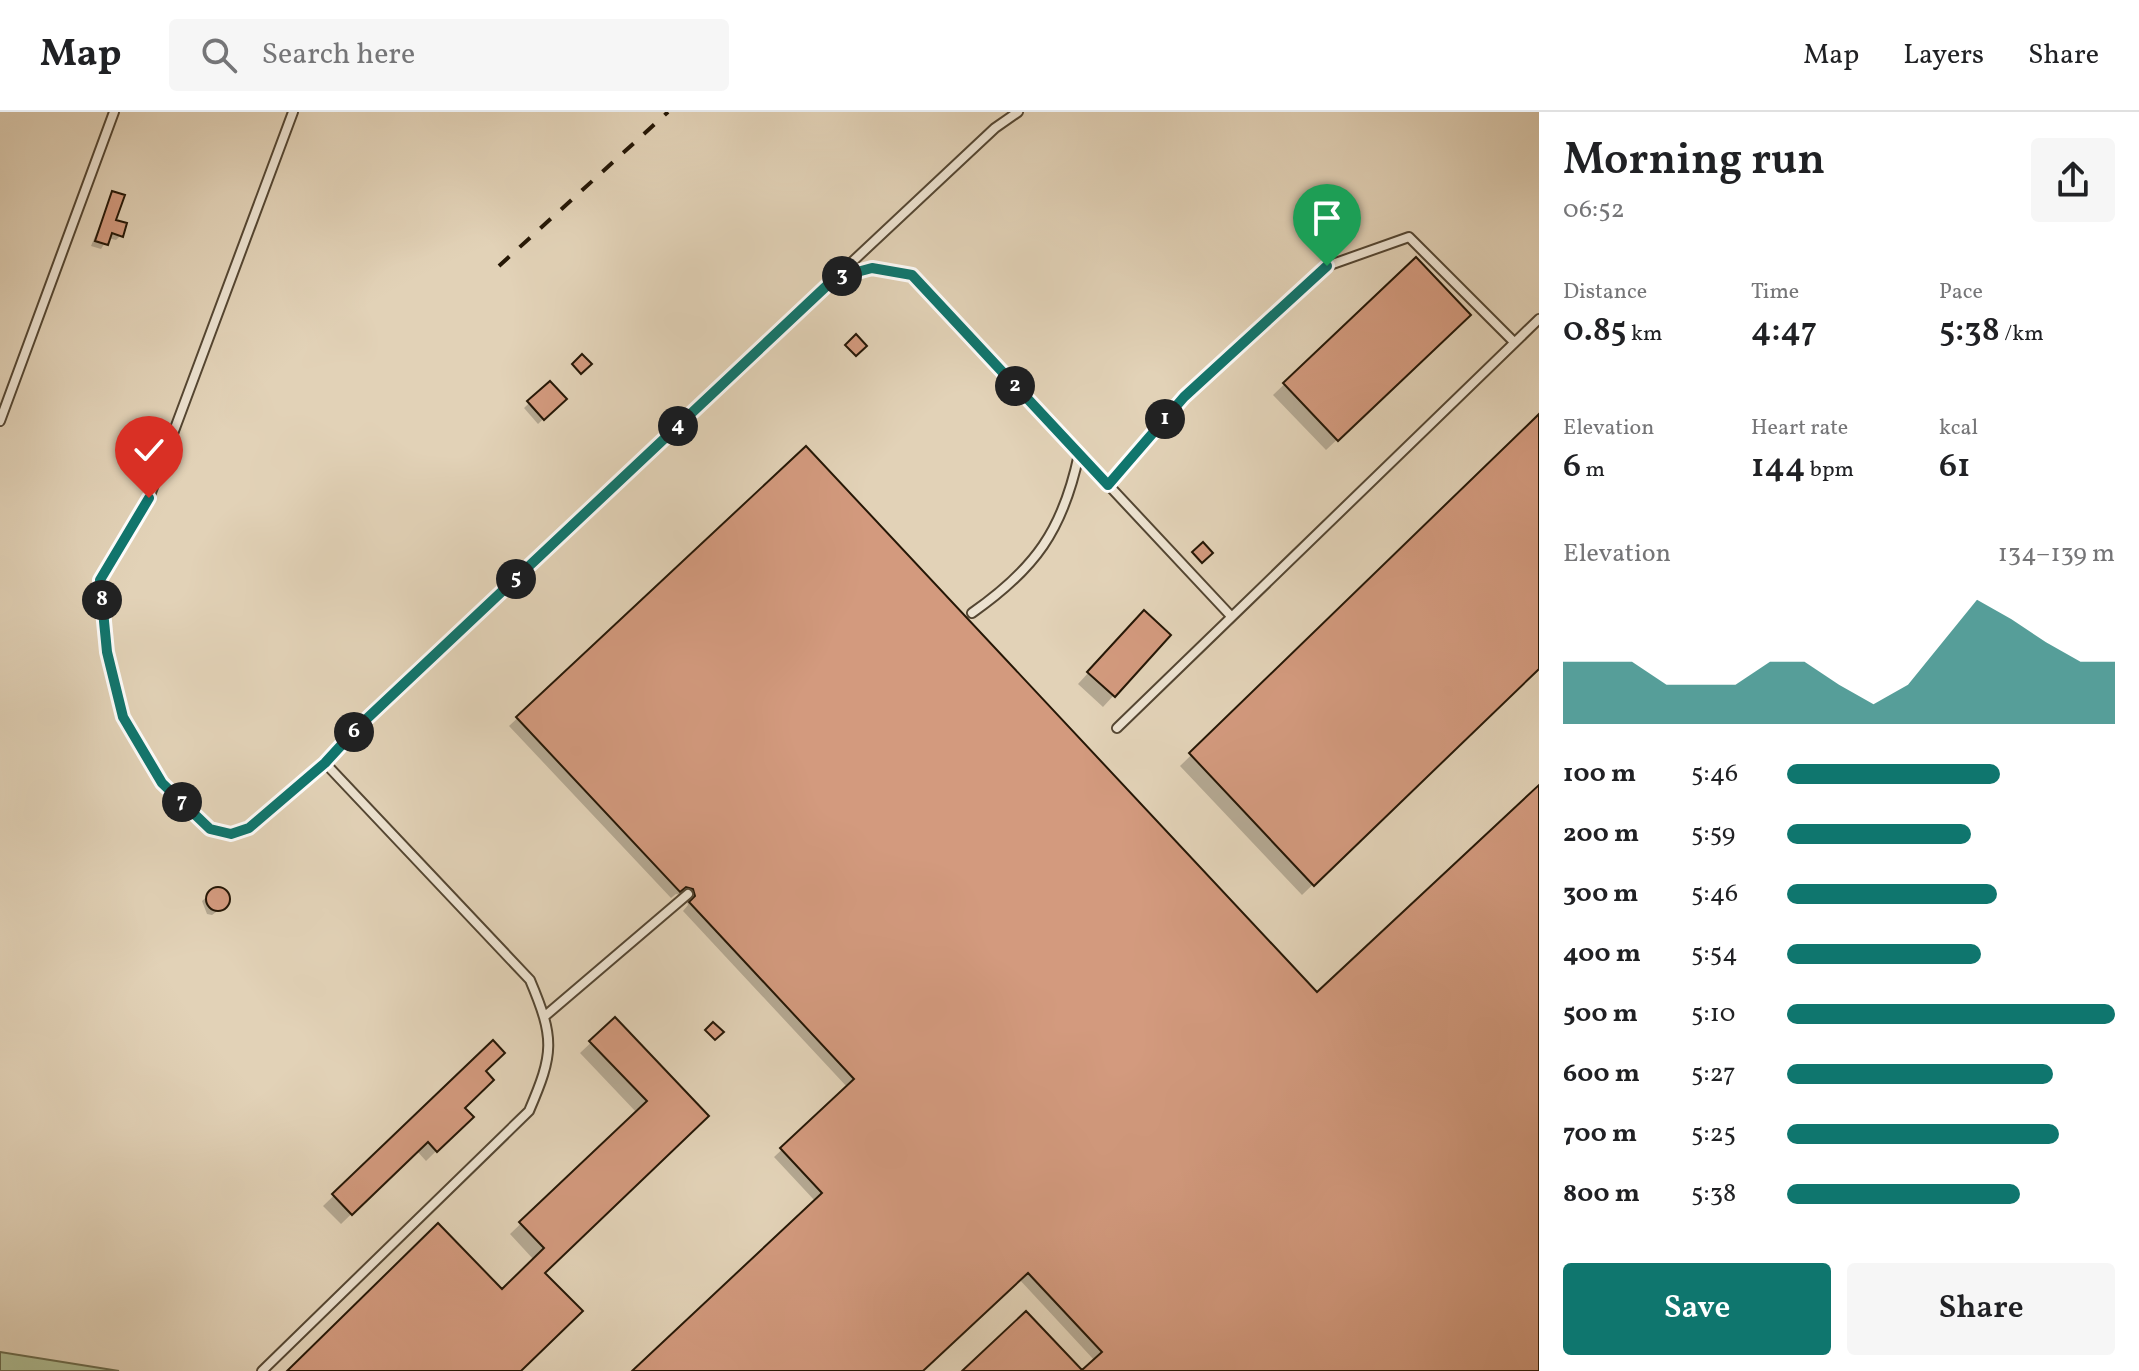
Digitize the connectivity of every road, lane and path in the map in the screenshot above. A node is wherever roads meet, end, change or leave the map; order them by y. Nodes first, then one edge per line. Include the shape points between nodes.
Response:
1 (114, 112) edge
2 (293, 112) edge
3 (1018, 112) edge
4 (835, 278) junction
5 (1539, 319) edge
6 (1514, 342) junction
7 (0, 421) edge
8 (1079, 454) junction
9 (1108, 485) junction
10 (972, 613) dead end
11 (1230, 615) junction
12 (1117, 728) dead end
13 (325, 763) junction
14 (688, 894) dead end
15 (545, 1016) junction
16 (262, 1371) edge

1 - 7 lane
2 - 13 lane via 149,498 100,580 107,652 123,717 162,783 210,829 231,834 249,828
3 - 4 lane
4 - 8 lane via 872,268 912,275
4 - 13 lane
5 - 6 lane
6 - 9 lane via 1409,237 1327,266 1184,397
6 - 11 lane
8 - 9 lane
8 - 10 lane via 1072,489 1050,538 1012,585
9 - 11 lane
11 - 12 lane
13 - 15 lane via 530,980
14 - 15 lane
15 - 16 lane via 549,1062 529,1111

